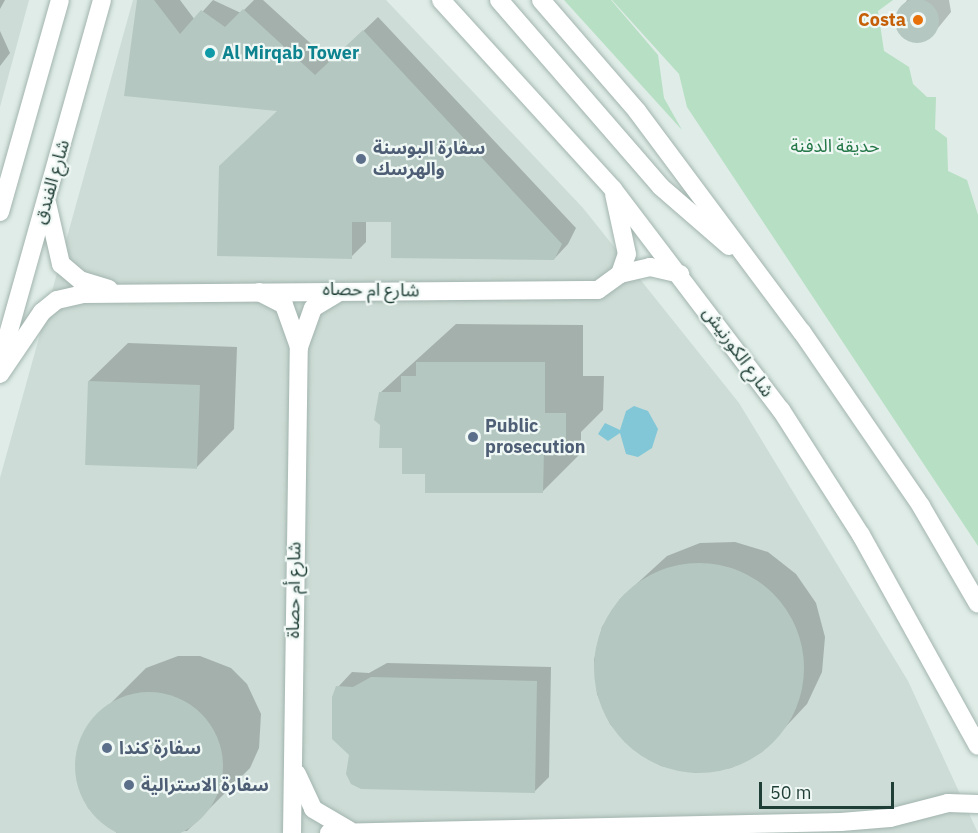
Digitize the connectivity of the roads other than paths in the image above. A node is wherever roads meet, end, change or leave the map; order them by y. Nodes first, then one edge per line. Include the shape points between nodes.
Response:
1 (60, 0) edge
2 (102, 0) edge
3 (441, 0) edge
4 (499, 0) edge
5 (541, 0) edge
6 (613, 189) junction
7 (47, 203) junction
8 (0, 212) edge
9 (748, 260) junction
10 (620, 273) junction
11 (680, 274) junction
12 (254, 289) junction
13 (344, 290) junction
14 (117, 291) junction
15 (299, 347) junction
16 (0, 363) edge
17 (0, 374) edge
18 (978, 604) edge
19 (978, 746) edge
20 (292, 755) junction
21 (978, 804) edge
22 (349, 830) junction
23 (602, 830) edge
24 (292, 833) edge
25 (329, 833) edge

1 - 8 street
2 - 7 street, شارع الفندق
3 - 6 street, شارع الكورنيش
4 - 9 street via 661,187
5 - 9 street via 637,111
6 - 10 street via 627,247
6 - 11 street, شارع الكورنيش
7 - 14 street, شارع ام حصاه via 61,264 80,280
7 - 16 street, شارع الفندق
9 - 18 street via 853,404
10 - 11 street, شارع ام حصاه via 650,267
10 - 13 street, شارع ام حصاه via 598,290 584,291
11 - 19 street, شارع الكورنيش via 781,410 861,534
12 - 13 street, شارع ام حصاه
12 - 14 street, شارع ام حصاه
12 - 15 street, شارع أم حصاة via 284,305
13 - 15 street, شارع أم حصاة via 313,308
14 - 17 street, شارع ام حصاه via 57,300 42,312
15 - 20 street, شارع أم حصاة
20 - 22 street via 307,801
20 - 24 street, شارع أم حصاة
21 - 23 street via 948,803 869,820
22 - 23 street
22 - 25 street

